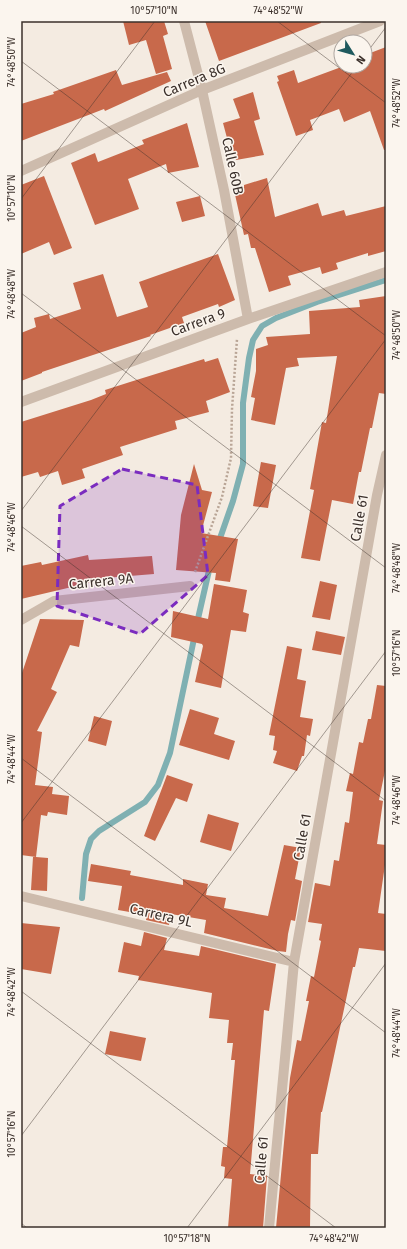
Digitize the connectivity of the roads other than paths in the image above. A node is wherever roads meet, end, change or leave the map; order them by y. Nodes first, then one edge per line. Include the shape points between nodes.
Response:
1 (184, 21) edge
2 (380, 21) edge
3 (202, 90) junction
4 (21, 171) edge
5 (386, 272) edge
6 (243, 321) junction
7 (21, 402) edge
8 (386, 455) edge
9 (382, 496) edge
10 (190, 586) road end
11 (21, 621) edge
12 (21, 896) edge
13 (294, 962) junction
14 (269, 1228) edge

1 - 3 street, Calle 60B
2 - 3 street, Carrera 8G
3 - 4 street, Carrera 8G
3 - 6 street, Calle 60B via 224,190
5 - 6 street, Carrera 9
6 - 7 street, Carrera 9
8 - 9 street, Calle 61
9 - 13 street, Calle 61
10 - 11 street, Carrera 9A via 54,601
12 - 13 street, Carrera 9L
13 - 14 street, Calle 61

